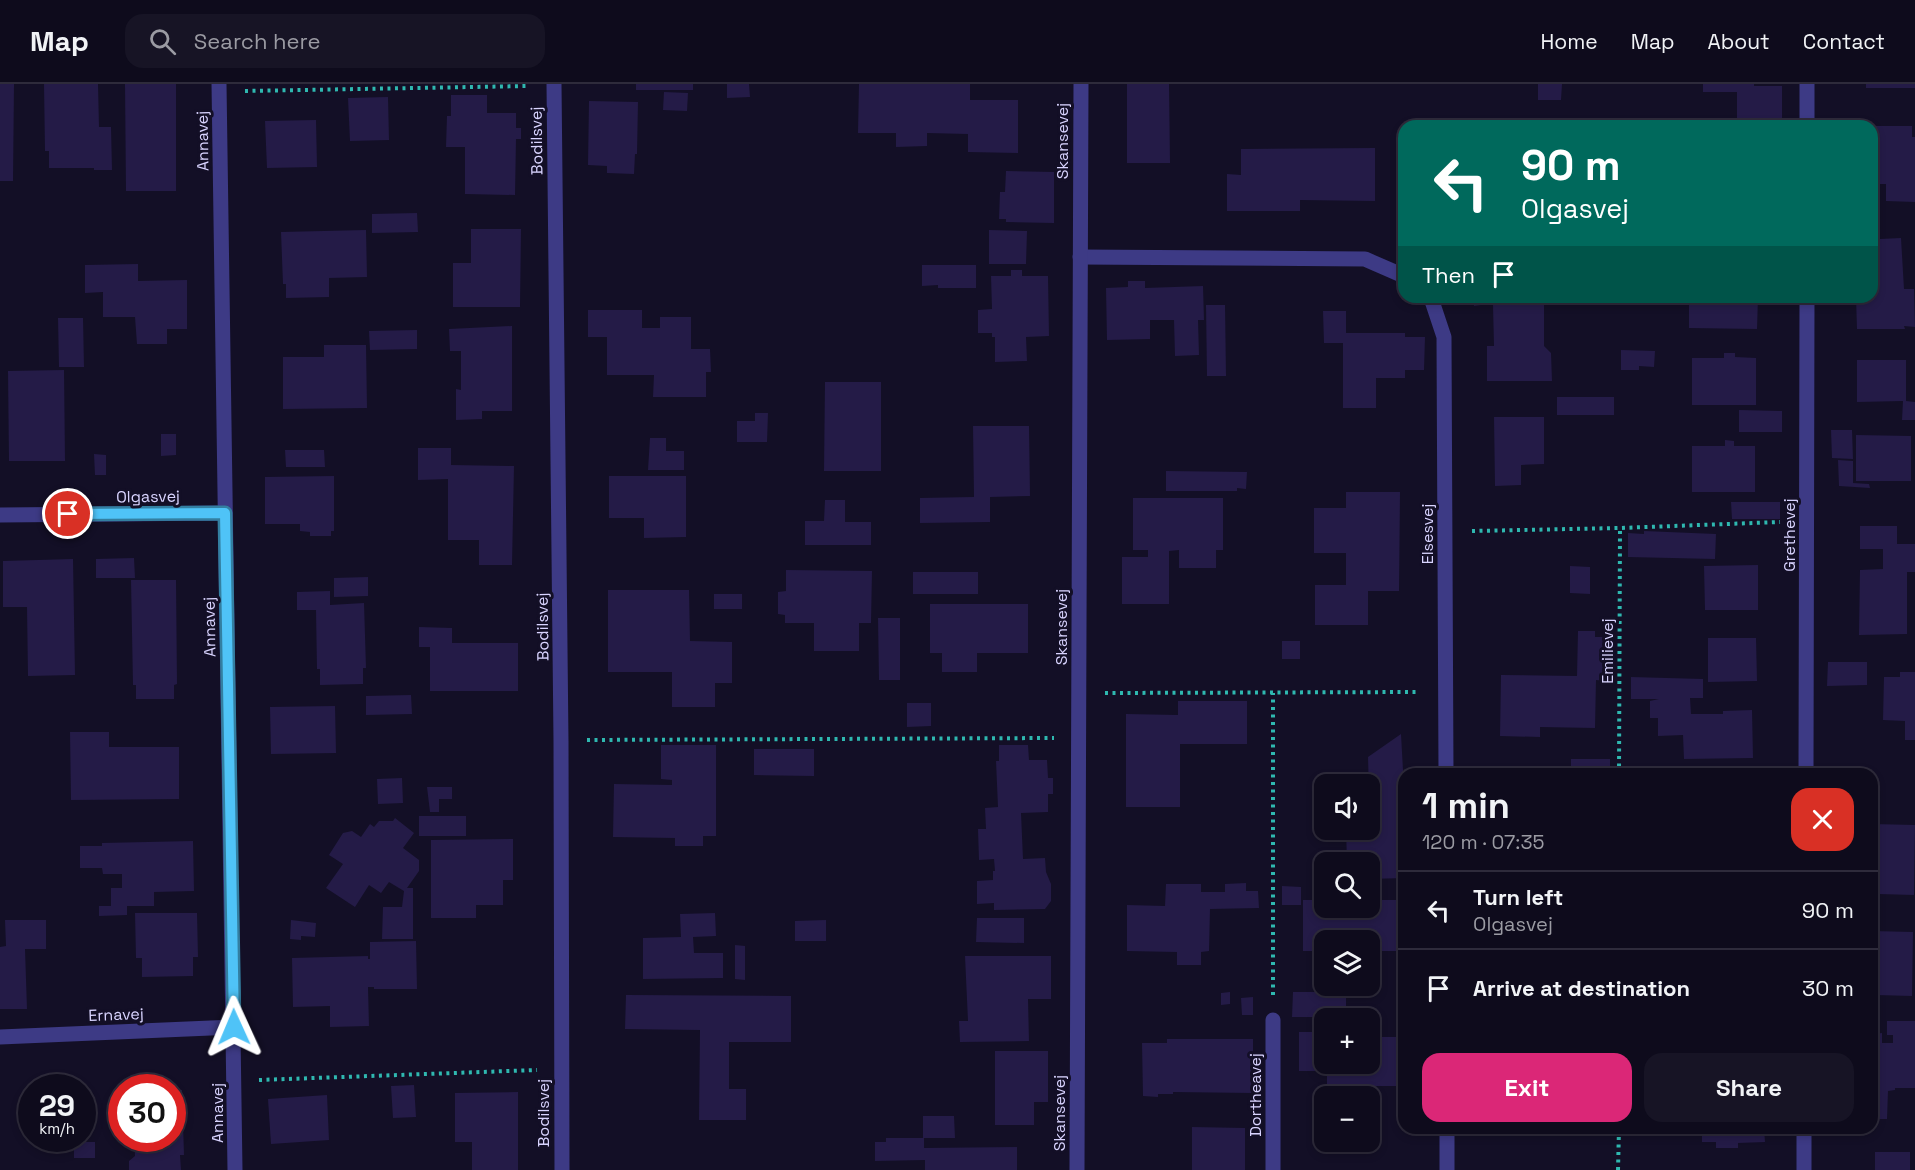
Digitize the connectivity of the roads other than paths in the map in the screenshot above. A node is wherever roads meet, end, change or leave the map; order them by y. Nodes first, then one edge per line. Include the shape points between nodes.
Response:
1 (1081, 84) edge
2 (1807, 84) edge
3 (554, 85) edge
4 (219, 88) edge
5 (1807, 120) edge
6 (1080, 257) junction
7 (1398, 273) edge
8 (1433, 303) edge
9 (1807, 303) edge
10 (225, 513) junction
11 (0, 515) edge
12 (1446, 768) edge
13 (1806, 768) edge
14 (1273, 1020) road end
15 (234, 1027) junction
16 (0, 1037) edge
17 (1447, 1134) edge
18 (1804, 1134) edge
19 (235, 1170) edge
20 (562, 1170) edge
21 (1077, 1170) edge
22 (1273, 1170) edge
23 (1447, 1170) edge
24 (1804, 1170) edge

1 - 6 street, Skansevej
2 - 5 street
3 - 20 street, Bodilsvej
4 - 10 street, Annavej
6 - 7 street via 1365,259
6 - 21 street, Skansevej
8 - 12 street, Elsesvej via 1443,337
9 - 13 street, Grethevej
10 - 11 street, Olgasvej
10 - 15 street, Annavej
14 - 22 street, Dortheavej
15 - 16 street, Ernavej
15 - 19 street, Annavej
17 - 23 street
18 - 24 street

